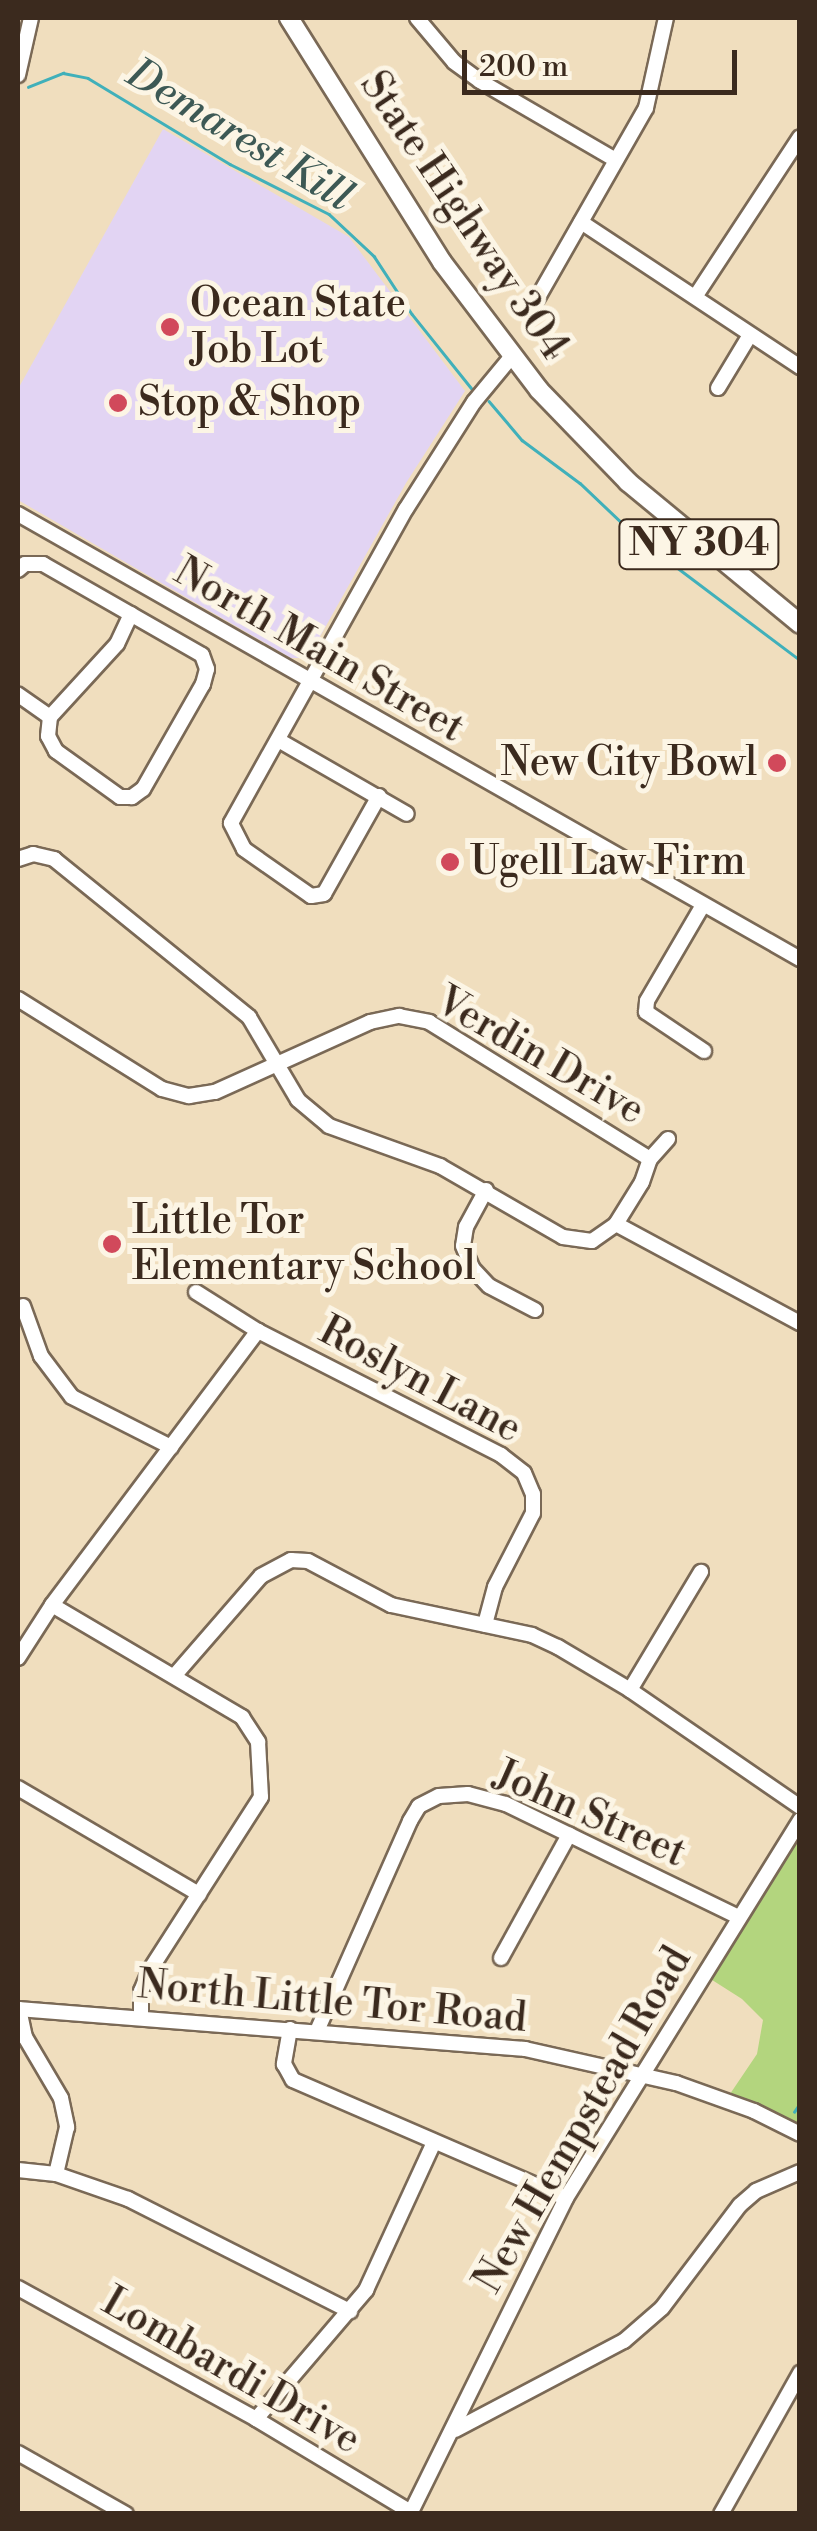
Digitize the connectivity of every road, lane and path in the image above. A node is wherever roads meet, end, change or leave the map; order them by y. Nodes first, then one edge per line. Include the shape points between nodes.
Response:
1 (30, 18) edge
2 (290, 18) edge
3 (417, 18) edge
4 (666, 18) edge
5 (18, 75) edge
6 (800, 137) edge
7 (616, 160) junction
8 (581, 222) junction
9 (695, 298) junction
10 (533, 306) dead end
11 (750, 335) junction
12 (512, 356) junction
13 (800, 367) edge
14 (718, 388) dead end
15 (19, 517) edge
16 (18, 570) edge
17 (774, 601) junction
18 (800, 613) edge
19 (131, 614) junction
20 (800, 624) edge
21 (310, 683) junction
22 (18, 695) edge
23 (50, 718) junction
24 (280, 741) junction
25 (378, 796) junction
26 (407, 814) dead end
27 (18, 859) edge
28 (703, 904) junction
29 (800, 959) edge
30 (18, 999) edge
31 (704, 1052) dead end
32 (279, 1063) junction
33 (668, 1139) dead end
34 (650, 1158) junction
35 (486, 1190) junction
36 (616, 1224) junction
37 (196, 1292) dead end
38 (23, 1306) dead end
39 (535, 1310) dead end
40 (800, 1323) edge
41 (258, 1331) junction
42 (171, 1447) junction
43 (701, 1572) dead end
44 (52, 1604) junction
45 (485, 1625) junction
46 (18, 1658) edge
47 (174, 1676) junction
48 (630, 1690) junction
49 (18, 1788) edge
50 (800, 1807) edge
51 (800, 1820) edge
52 (569, 1835) junction
53 (200, 1894) junction
54 (738, 1917) junction
55 (501, 1958) dead end
56 (18, 2009) edge
57 (142, 2018) junction
58 (290, 2029) junction
59 (317, 2031) junction
60 (640, 2073) junction
61 (800, 2134) edge
62 (434, 2142) junction
63 (18, 2170) edge
64 (800, 2172) edge
65 (56, 2174) junction
66 (566, 2198) junction
67 (18, 2288) edge
68 (350, 2310) junction
69 (800, 2373) edge
70 (256, 2419) junction
71 (455, 2430) junction
72 (18, 2452) edge
73 (410, 2513) edge
74 (126, 2514) edge
75 (721, 2514) edge

1 - 5 street
2 - 12 main road, State Highway 304 / NY 304 via 442,262
3 - 7 street via 480,81
4 - 7 street via 653,89
6 - 9 street
7 - 8 street
8 - 9 street
8 - 10 street
9 - 11 street
11 - 13 street
11 - 14 street
12 - 17 main road, State Highway 304 / NY 304 via 628,482
12 - 21 street via 474,402 406,509
15 - 21 street, North Main Street
16 - 19 street via 43,564
17 - 18 main road, State Highway 304 / NY 304
17 - 20 main road, State Highway 304 / NY 304
19 - 23 street via 117,644
19 - 23 street via 202,655 207,669 143,789 120,797 56,751 48,736
21 - 24 street
21 - 28 street, North Main Street
22 - 23 street
24 - 25 street
24 - 25 street via 231,822 244,849 311,896 324,894
25 - 26 street
27 - 32 street via 54,859 250,1017
28 - 29 street, North Main Street
28 - 31 street via 646,1012
30 - 32 street, Verdin Drive via 162,1090 215,1092
32 - 34 street, Verdin Drive via 370,1022 399,1016 429,1022
32 - 35 street via 298,1100 329,1126 404,1150
33 - 34 street
34 - 36 street
35 - 36 street via 564,1237 592,1241
35 - 39 street via 466,1227 464,1246 473,1269 489,1286
36 - 40 street
37 - 41 street, Roslyn Lane
38 - 42 street via 41,1356 72,1397
41 - 42 street
41 - 45 street, Roslyn Lane via 524,1473 533,1514
42 - 44 street
43 - 48 street
44 - 46 street
44 - 47 street
45 - 47 street via 391,1605 329,1570 291,1560 261,1576
45 - 48 street via 558,1647
47 - 53 street via 242,1716 258,1742 263,1775 262,1798
48 - 50 street
49 - 53 street
51 - 54 street, New Hempstead Road
52 - 54 street, John Street
52 - 55 street
52 - 59 street, John Street via 506,1804 468,1794 419,1806
53 - 57 street via 150,1970 141,1992
54 - 60 street, New Hempstead Road
56 - 57 street, North Little Tor Road
56 - 65 street via 68,2127
57 - 58 street, North Little Tor Road
58 - 59 street, North Little Tor Road
58 - 62 street via 284,2064 293,2080
59 - 60 street, North Little Tor Road via 525,2049
60 - 61 street, North Little Tor Road via 714,2095
60 - 66 street, New Hempstead Road
62 - 66 street
62 - 68 street via 378,2272
63 - 65 street
64 - 71 street via 740,2205 662,2308 624,2341
65 - 68 street via 128,2199
66 - 71 street, New Hempstead Road
67 - 70 street, Lombardi Drive
68 - 70 street
69 - 75 street
70 - 73 street, Lombardi Drive
71 - 73 street, New Hempstead Road
72 - 74 street

